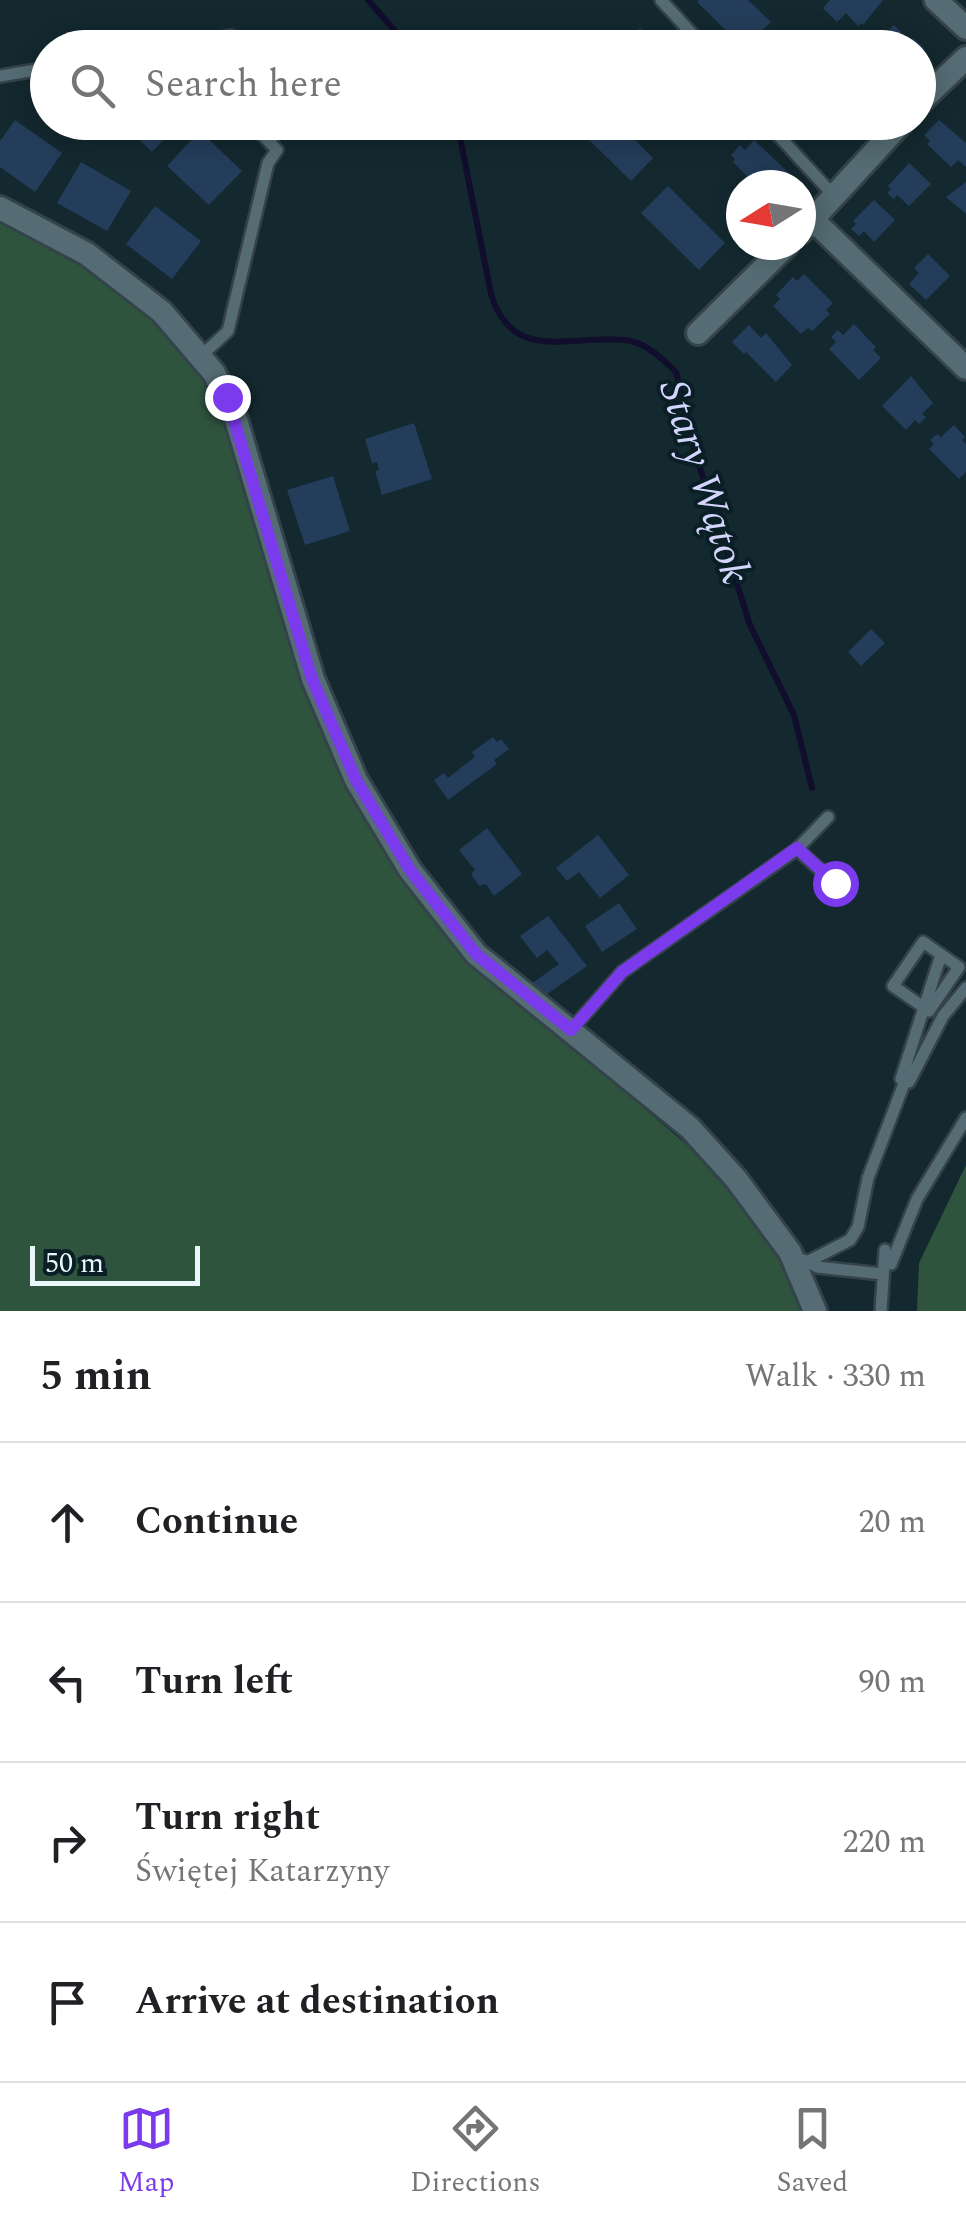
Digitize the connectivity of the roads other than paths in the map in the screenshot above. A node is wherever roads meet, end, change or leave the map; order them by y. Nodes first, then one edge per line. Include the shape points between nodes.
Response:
1 (661, 0) edge
2 (936, 0) edge
3 (966, 28) edge
4 (688, 30) edge
5 (966, 58) edge
6 (30, 71) edge
7 (0, 76) edge
8 (936, 87) edge
9 (783, 140) edge
10 (885, 140) edge
11 (268, 141) edge
12 (834, 196) junction
13 (0, 208) edge
14 (816, 216) edge
15 (816, 234) edge
16 (772, 260) edge
17 (698, 333) dead end
18 (201, 356) junction
19 (966, 368) edge
20 (828, 817) dead end
21 (797, 848) junction
22 (835, 883) dead end
23 (941, 955) junction
24 (966, 988) edge
25 (926, 1008) junction
26 (571, 1030) junction
27 (905, 1081) junction
28 (966, 1118) edge
29 (798, 1257) junction
30 (884, 1262) junction
31 (884, 1310) edge
32 (815, 1311) edge

1 - 4 lane
2 - 3 street
5 - 8 street
6 - 7 lane
9 - 12 lane
10 - 12 street
11 - 18 lane via 277,150 268,163 228,331
12 - 14 street
13 - 18 street via 86,254 162,312
15 - 19 street
16 - 17 street
18 - 26 street via 235,416 312,679 356,780 410,870 476,954
20 - 21 lane
21 - 22 lane
21 - 26 lane via 622,972
23 - 25 lane
23 - 25 lane via 959,967
23 - 25 lane via 923,942 893,986
24 - 27 lane
25 - 27 lane
26 - 29 street via 690,1128
27 - 29 lane via 868,1178 858,1227 850,1240
28 - 30 lane via 917,1198 892,1264
29 - 30 lane via 816,1267
29 - 32 street
30 - 31 lane

